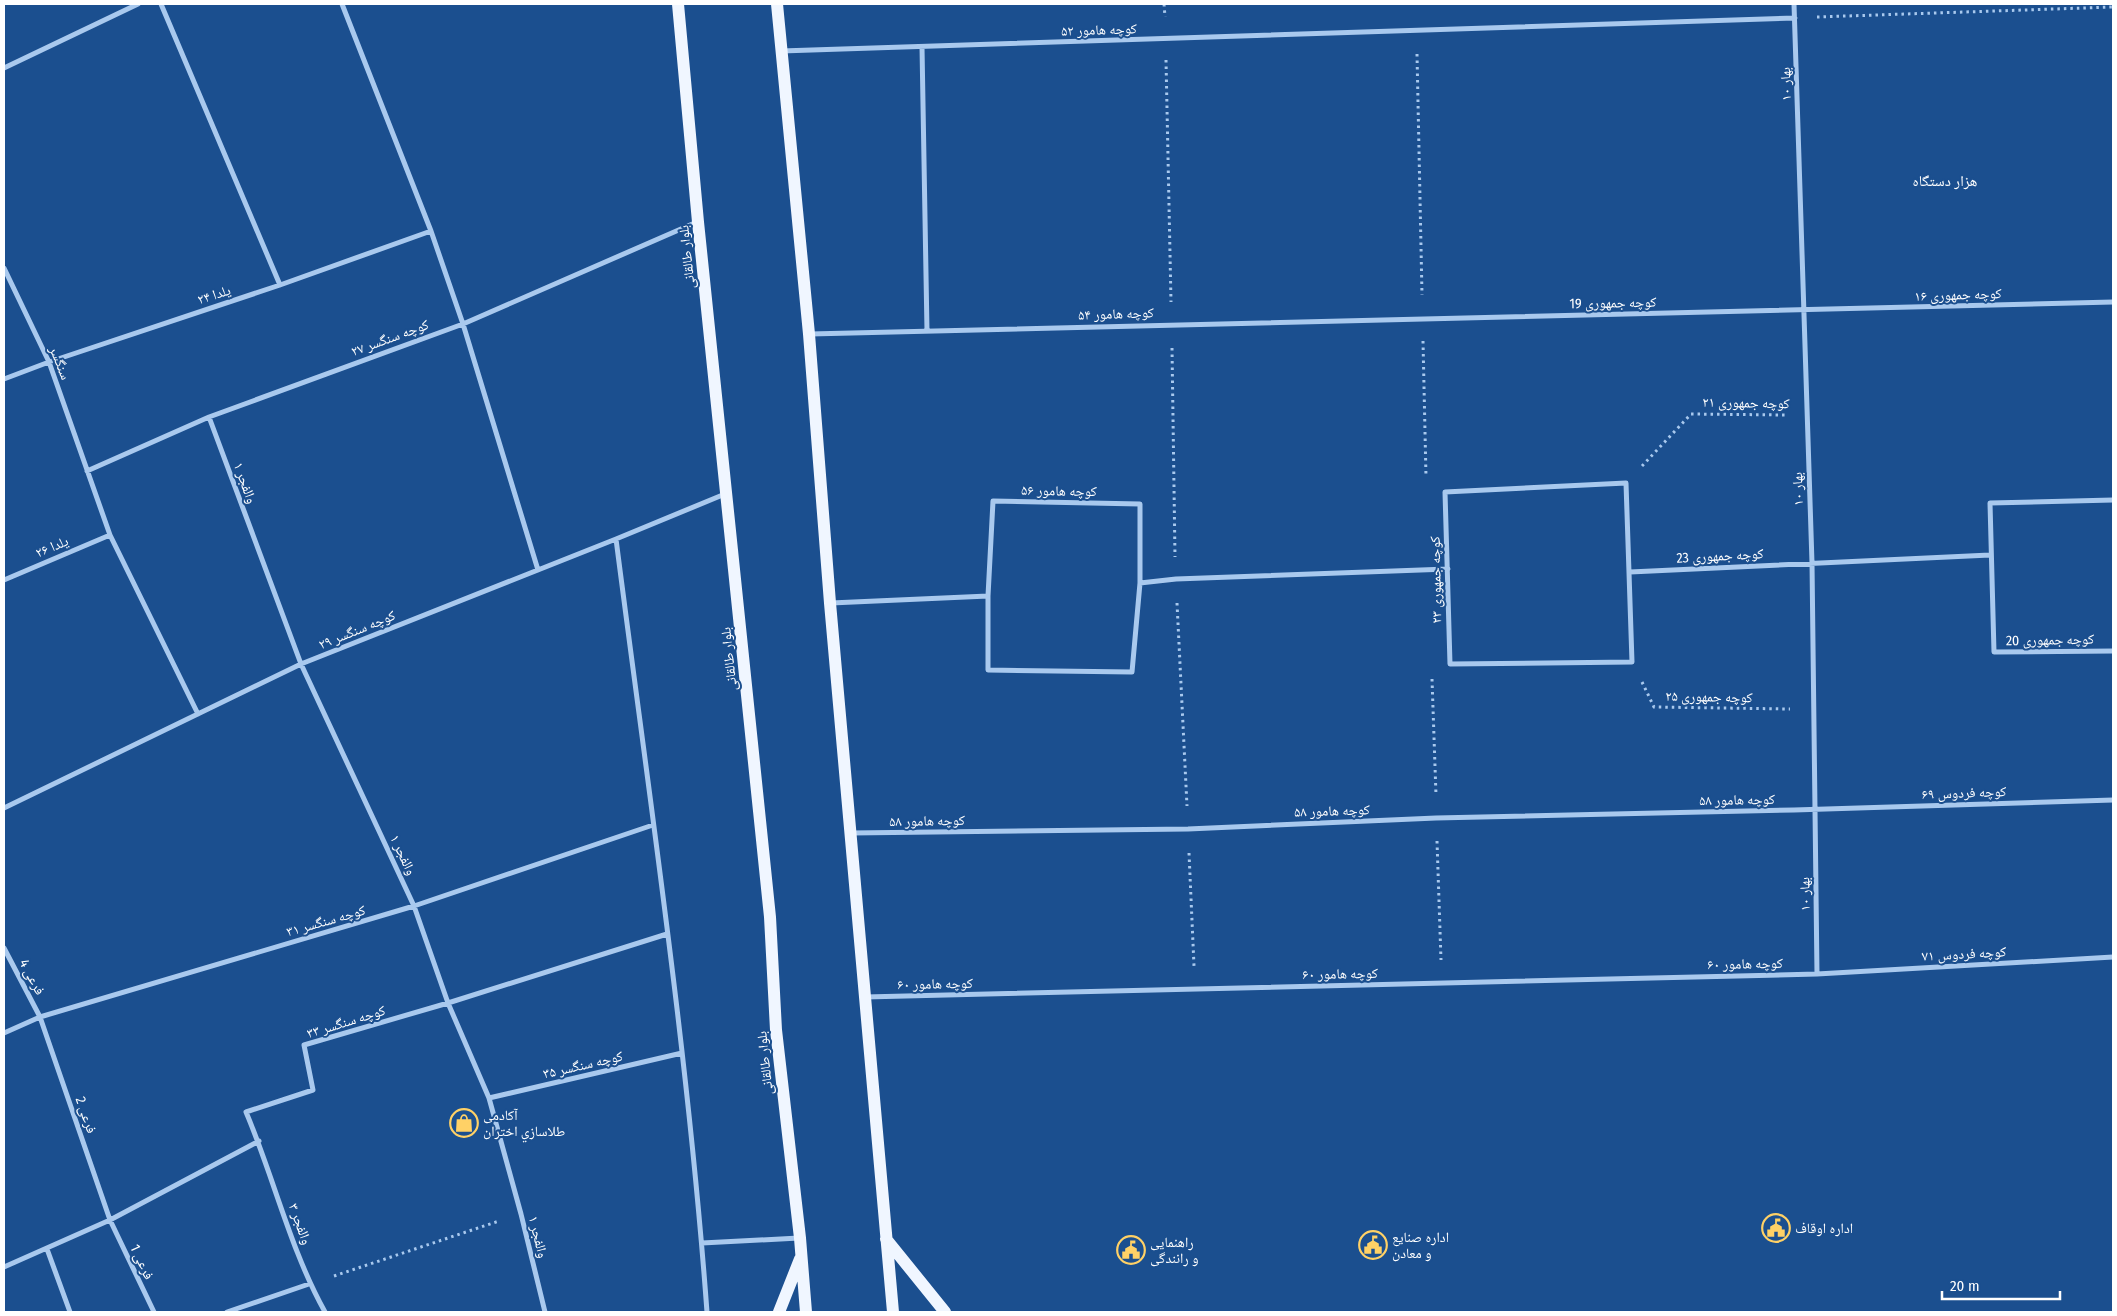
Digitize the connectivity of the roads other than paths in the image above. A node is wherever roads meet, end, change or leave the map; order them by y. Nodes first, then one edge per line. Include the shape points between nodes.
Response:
1 (138, 4) edge
2 (161, 4) edge
3 (342, 4) edge
4 (678, 4) edge
5 (776, 4) edge
6 (1794, 4) edge
7 (1795, 18) junction
8 (922, 47) junction
9 (781, 51) junction
10 (4, 68) edge
11 (698, 222) junction
12 (431, 231) junction
13 (4, 268) edge
14 (280, 285) junction
15 (2113, 302) edge
16 (1804, 310) junction
17 (1423, 318) joint
18 (463, 324) junction
19 (927, 331) junction
20 (809, 334) junction
21 (49, 362) junction
22 (4, 379) edge
23 (209, 417) junction
24 (87, 471) junction
25 (727, 493) junction
26 (2113, 500) edge
27 (110, 535) junction
28 (616, 539) junction
29 (1990, 555) junction
30 (1812, 563) junction
31 (1448, 569) junction
32 (538, 570) junction
33 (1630, 572) junction
34 (4, 580) edge
35 (1140, 583) junction
36 (988, 596) junction
37 (830, 603) junction
38 (2113, 651) edge
39 (301, 664) junction
40 (198, 714) junction
41 (2113, 800) edge
42 (4, 808) edge
43 (1814, 809) junction
44 (652, 825) junction
45 (850, 833) junction
46 (414, 906) junction
47 (667, 934) junction
48 (4, 948) edge
49 (2113, 956) edge
50 (1817, 974) junction
51 (864, 997) junction
52 (448, 1004) junction
53 (40, 1017) junction
54 (4, 1032) edge
55 (682, 1053) junction
56 (489, 1098) junction
57 (259, 1141) junction
58 (110, 1220) junction
59 (800, 1238) junction
60 (886, 1239) junction
61 (702, 1243) junction
62 (47, 1248) junction
63 (801, 1256) junction
64 (4, 1268) edge
65 (310, 1284) junction
66 (70, 1312) edge
67 (154, 1312) edge
68 (227, 1312) edge
69 (325, 1312) edge
70 (545, 1312) edge
71 (707, 1312) edge
72 (779, 1312) edge
73 (806, 1312) edge
74 (892, 1312) edge
75 (945, 1312) edge

1 - 10 street
2 - 14 street
3 - 12 street
4 - 11 main road, بلوار طالقانی
5 - 9 main road
6 - 7 street, بهار ۱۰
7 - 8 street, کوچه هامور ۵۲
7 - 16 street, بهار ۱۰
8 - 9 street, کوچه هامور ۵۲
8 - 19 street
9 - 20 main road
11 - 18 street, کوچه سنگسر ۲۷
11 - 25 main road, بلوار طالقانی
12 - 14 street, یلدا ۲۴
12 - 18 street
13 - 21 street, سنگسر
14 - 21 street, یلدا ۲۴
15 - 16 street, کوچه جمهوری ۱۶
16 - 17 street, کوچه جمهوری 19
16 - 30 street, بهار ۱۰
17 - 19 street, کوچه هامور ۵۴
18 - 23 street, کوچه سنگسر ۲۷
18 - 32 street
19 - 20 street, کوچه هامور ۵۴
20 - 37 main road
21 - 22 street, یلدا ۲۴
21 - 24 street, سنگسر
23 - 24 street, کوچه سنگسر ۲۷
23 - 39 street, والفجر ۱
24 - 27 street, سنگسر
25 - 28 street, کوچه سنگسر ۲۹
25 - 59 main road, بلوار طالقانی via 770,908 776,1030
26 - 29 street, کوچه جمهوری 20 via 1990,503
27 - 34 street, یلدا ۲۶
27 - 40 street, سنگسر
28 - 32 street, کوچه سنگسر ۲۹
28 - 44 street
29 - 30 street
29 - 38 street, کوچه جمهوری 20 via 1994,652
30 - 33 street, کوچه جمهوری 23
30 - 43 street, بهار ۱۰
31 - 33 street, کوچه جمهوری ۲۳ via 1445,492 1626,483
31 - 33 street, کوچه جمهوری ۲۳ via 1450,664 1632,662
31 - 35 street
32 - 39 street, کوچه سنگسر ۲۹
35 - 36 street, کوچه هامور ۵۶ via 1132,672 988,670
35 - 36 street, کوچه هامور ۵۶ via 1140,504 993,502
36 - 37 street
37 - 45 main road
39 - 40 street, کوچه سنگسر ۲۹
39 - 46 street, والفجر ۱
40 - 42 street, کوچه سنگسر ۲۹
41 - 43 street, کوچه فردوس ۶۹
43 - 45 street, کوچه هامور ۵۸ via 1436,818 1188,829
43 - 50 street, بهار ۱۰
44 - 46 street, کوچه سنگسر ۳۱
44 - 47 street
45 - 51 main road
46 - 52 street, والفجر ۱
46 - 53 street, کوچه سنگسر ۳۱
47 - 52 street, کوچه سنگسر ۳۳
47 - 55 street
48 - 53 street, فرعی 4
49 - 50 street, کوچه فردوس ۷۱
50 - 51 street, کوچه هامور ۶۰
51 - 60 main road
52 - 56 street, والفجر ۱
52 - 57 street, کوچه سنگسر ۳۳ via 304,1045 313,1090 246,1112
53 - 54 street, کوچه سنگسر ۳۱
53 - 58 street, فرعی 2
55 - 56 street, کوچه سنگسر ۳۵
55 - 61 street
56 - 70 street, والفجر ۱
57 - 58 street
57 - 65 street, والفجر ۳
58 - 62 street
58 - 67 street, فرعی 1
59 - 61 street
59 - 63 main road, بلوار طالقانی
60 - 74 main road
60 - 75 main road
61 - 71 street
62 - 64 street
62 - 66 street
63 - 72 main road
63 - 73 main road, بلوار طالقانی
65 - 68 street
65 - 69 street, والفجر ۳

